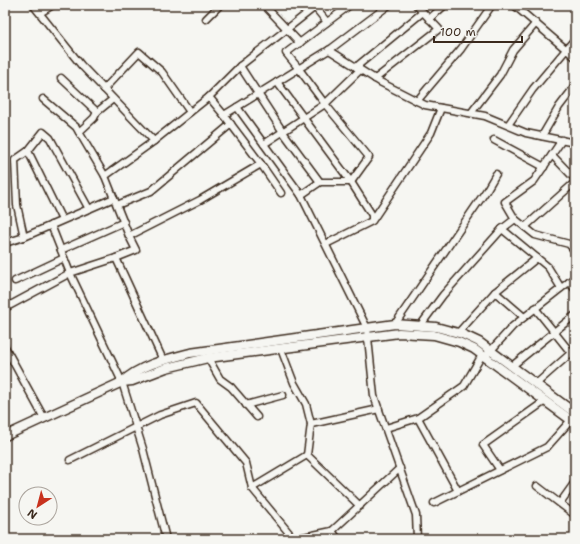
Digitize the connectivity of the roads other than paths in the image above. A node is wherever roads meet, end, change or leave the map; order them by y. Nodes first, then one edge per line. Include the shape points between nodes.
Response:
1 (33, 5) edge
2 (53, 5) edge
3 (220, 5) edge
4 (350, 5) edge
5 (389, 5) edge
6 (416, 5) edge
7 (445, 5) edge
8 (492, 5) edge
9 (514, 5) edge
10 (314, 6) edge
11 (266, 7) dead end
12 (423, 12) junction
13 (40, 13) junction
14 (206, 18) dead end
15 (429, 19) junction
16 (327, 22) junction
17 (536, 23) junction
18 (287, 29) junction
19 (575, 39) edge
20 (300, 43) junction
21 (566, 48) junction
22 (329, 50) junction
23 (575, 57) edge
24 (240, 66) junction
25 (358, 68) junction
26 (299, 69) junction
27 (60, 78) dead end
28 (375, 79) junction
29 (277, 82) junction
30 (575, 86) edge
31 (104, 89) junction
32 (258, 94) junction
33 (209, 97) junction
34 (43, 99) dead end
35 (113, 99) junction
36 (417, 101) junction
37 (325, 104) junction
38 (237, 107) junction
39 (441, 108) junction
40 (97, 112) junction
41 (190, 112) junction
42 (471, 113) junction
43 (224, 114) junction
44 (304, 118) junction
45 (231, 124) junction
46 (508, 125) junction
47 (79, 132) junction
48 (283, 132) junction
49 (542, 136) junction
50 (494, 140) dead end
51 (562, 140) junction
52 (154, 141) junction
53 (574, 142) edge
54 (264, 144) junction
55 (28, 152) junction
56 (552, 155) junction
57 (262, 164) junction
58 (544, 167) junction
59 (496, 174) dead end
60 (105, 176) junction
61 (575, 180) edge
62 (320, 182) junction
63 (351, 182) junction
64 (281, 193) dead end
65 (302, 195) junction
66 (114, 198) junction
67 (116, 205) junction
68 (89, 208) junction
69 (515, 219) junction
70 (62, 220) junction
71 (372, 220) junction
72 (124, 222) junction
73 (50, 226) junction
74 (525, 227) junction
75 (502, 229) junction
76 (129, 236) junction
77 (24, 237) junction
78 (5, 243) edge
79 (326, 244) junction
80 (61, 250) junction
81 (575, 251) edge
82 (64, 258) junction
83 (116, 258) junction
84 (537, 258) junction
85 (70, 273) junction
86 (575, 278) edge
87 (15, 281) dead end
88 (569, 282) junction
89 (561, 288) junction
90 (575, 289) edge
91 (495, 292) junction
92 (5, 308) edge
93 (536, 308) junction
94 (575, 315) edge
95 (524, 317) junction
96 (395, 324) junction
97 (420, 326) junction
98 (555, 331) junction
99 (368, 332) junction
100 (458, 333) junction
101 (332, 338) junction
102 (5, 347) edge
103 (281, 349) junction
104 (574, 353) edge
105 (486, 354) junction
106 (208, 358) junction
107 (163, 360) junction
108 (512, 366) junction
109 (122, 382) junction
110 (536, 384) junction
111 (283, 395) dead end
112 (545, 401) junction
113 (246, 405) junction
114 (379, 409) junction
115 (257, 417) dead end
116 (44, 418) junction
117 (418, 418) junction
118 (574, 419) edge
119 (311, 424) junction
120 (136, 427) junction
121 (386, 428) junction
122 (5, 436) edge
123 (306, 455) junction
124 (70, 460) dead end
125 (400, 468) junction
126 (500, 470) junction
127 (575, 482) edge
128 (537, 486) dead end
129 (252, 488) junction
130 (458, 491) junction
131 (434, 503) dead end
132 (560, 503) junction
133 (360, 506) junction
134 (575, 515) edge
135 (332, 531) junction
136 (166, 539) edge
137 (338, 539) edge
138 (417, 539) edge

1 - 13 street
2 - 13 street
3 - 14 street
4 - 16 street
5 - 22 street
6 - 12 street
7 - 15 street
8 - 36 street via 461,49
9 - 17 street
10 - 16 street
10 - 18 street
11 - 18 street
12 - 15 street
12 - 25 street
13 - 31 street via 81,65
15 - 28 street via 439,29
16 - 20 street
17 - 21 street
17 - 42 street via 513,50 500,75
18 - 20 street
18 - 24 street
19 - 21 street
20 - 26 street via 286,53
21 - 23 street
21 - 46 street
22 - 25 street
22 - 26 street
24 - 32 street
24 - 33 street
25 - 28 street
25 - 37 street
26 - 29 street
26 - 37 street
27 - 40 street
28 - 36 street
29 - 32 street
29 - 44 street
30 - 49 street
31 - 35 street
31 - 41 street via 139,52 162,72
32 - 38 street
32 - 48 street
33 - 41 street
33 - 43 street
34 - 47 street
35 - 40 street
35 - 52 street
36 - 39 street
37 - 44 street
37 - 63 street via 369,157
38 - 43 street
38 - 54 street
39 - 42 street
39 - 71 street via 431,133
40 - 47 street
41 - 52 street
42 - 46 street
43 - 45 street
44 - 48 street
44 - 63 street
45 - 57 street
45 - 67 street via 151,191
46 - 49 street via 526,133
47 - 60 street
48 - 54 street
48 - 62 street
49 - 51 street
50 - 58 street
51 - 53 street
51 - 56 street
52 - 60 street
54 - 65 street
55 - 68 street via 43,132 46,134
55 - 70 street
55 - 77 street via 15,160 17,205
56 - 58 street
56 - 61 street
57 - 64 street
57 - 76 street via 200,200
58 - 69 street via 534,181 505,202
59 - 96 street
60 - 66 street
61 - 74 street
62 - 63 street
62 - 65 street
63 - 71 street via 372,215
65 - 79 street
66 - 67 street
66 - 68 street
67 - 72 street
68 - 70 street
69 - 74 street
69 - 75 street
70 - 73 street
71 - 79 street
72 - 76 street
72 - 80 street
73 - 77 street
73 - 80 street
74 - 81 street via 535,234 569,244
75 - 84 street
75 - 97 street via 443,295
76 - 83 street via 136,250
77 - 78 street
79 - 99 street
80 - 82 street
82 - 85 street
82 - 87 street
83 - 85 street
83 - 107 street
84 - 89 street via 548,266
84 - 91 street
85 - 92 street
85 - 109 street
86 - 88 street
88 - 89 street
88 - 90 street
89 - 93 street
91 - 95 street
91 - 100 street
93 - 95 street
93 - 98 street
94 - 98 street
95 - 105 street
96 - 97 main road
96 - 99 main road
97 - 100 main road
98 - 104 street
98 - 108 street
99 - 101 main road
99 - 105 main road via 434,335 459,342
99 - 114 street via 374,396
100 - 105 main road via 479,342
101 - 103 main road
101 - 107 main road via 206,350
102 - 116 street
103 - 106 main road
103 - 119 street via 294,383 306,404
104 - 110 street
105 - 108 main road
105 - 112 main road
105 - 117 street via 464,386
106 - 109 main road
106 - 113 street via 220,379 231,387
107 - 109 main road via 129,375
108 - 110 main road
109 - 116 main road
109 - 120 street
110 - 118 main road
111 - 113 street
112 - 118 main road
112 - 126 street via 483,445
113 - 115 street
114 - 119 street
114 - 121 street
116 - 122 main road
117 - 121 street
117 - 130 street
118 - 126 street via 547,447
119 - 123 street
120 - 124 street
120 - 129 street via 160,415 196,403 246,463
120 - 136 street
121 - 125 street
123 - 129 street
123 - 133 street
125 - 133 street
125 - 138 street via 416,516
126 - 130 street
127 - 132 street
128 - 132 street
129 - 135 street via 294,538
130 - 131 street
132 - 134 street
133 - 135 street
135 - 137 street

